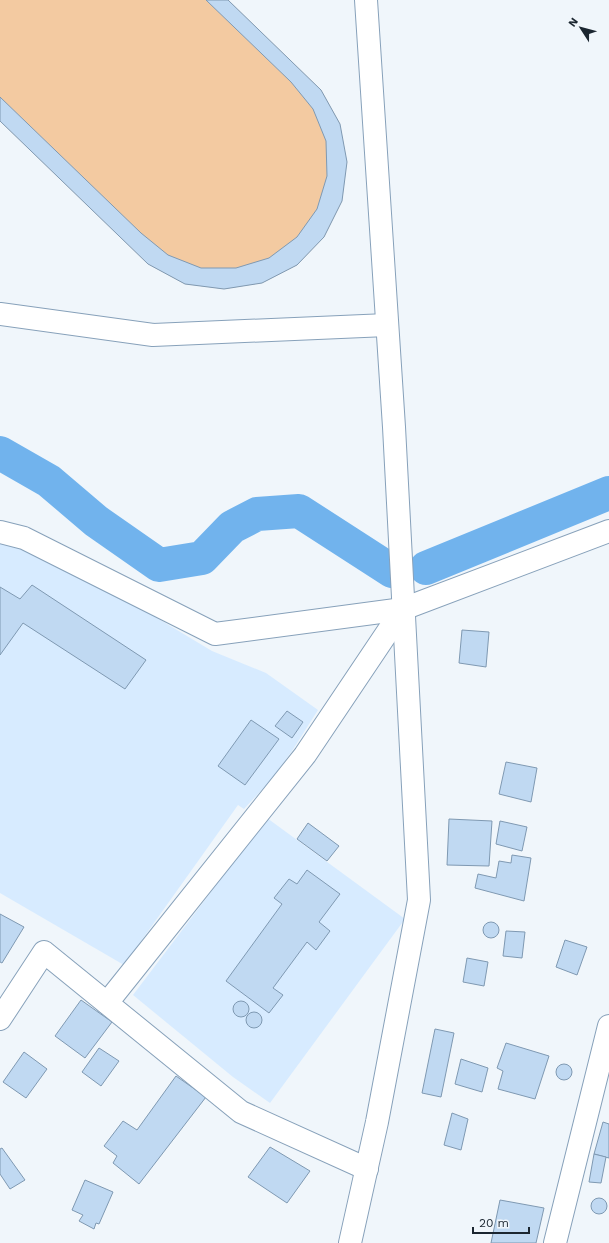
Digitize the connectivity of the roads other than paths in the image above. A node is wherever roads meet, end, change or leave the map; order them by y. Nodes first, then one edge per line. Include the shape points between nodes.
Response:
1 (366, 0) edge
2 (0, 314) edge
3 (388, 325) junction
4 (609, 531) edge
5 (0, 532) edge
6 (403, 609) junction
7 (107, 1003) junction
8 (0, 1019) edge
9 (609, 1026) edge
10 (367, 1169) junction
11 (350, 1243) edge
12 (555, 1243) edge

1 - 3 street
2 - 3 street via 153,335
3 - 6 street
4 - 6 street
5 - 6 street via 24,538 215,634
6 - 7 street via 305,755
6 - 10 street via 419,900
7 - 8 street via 44,952
7 - 10 street via 241,1112
9 - 12 street
10 - 11 street

